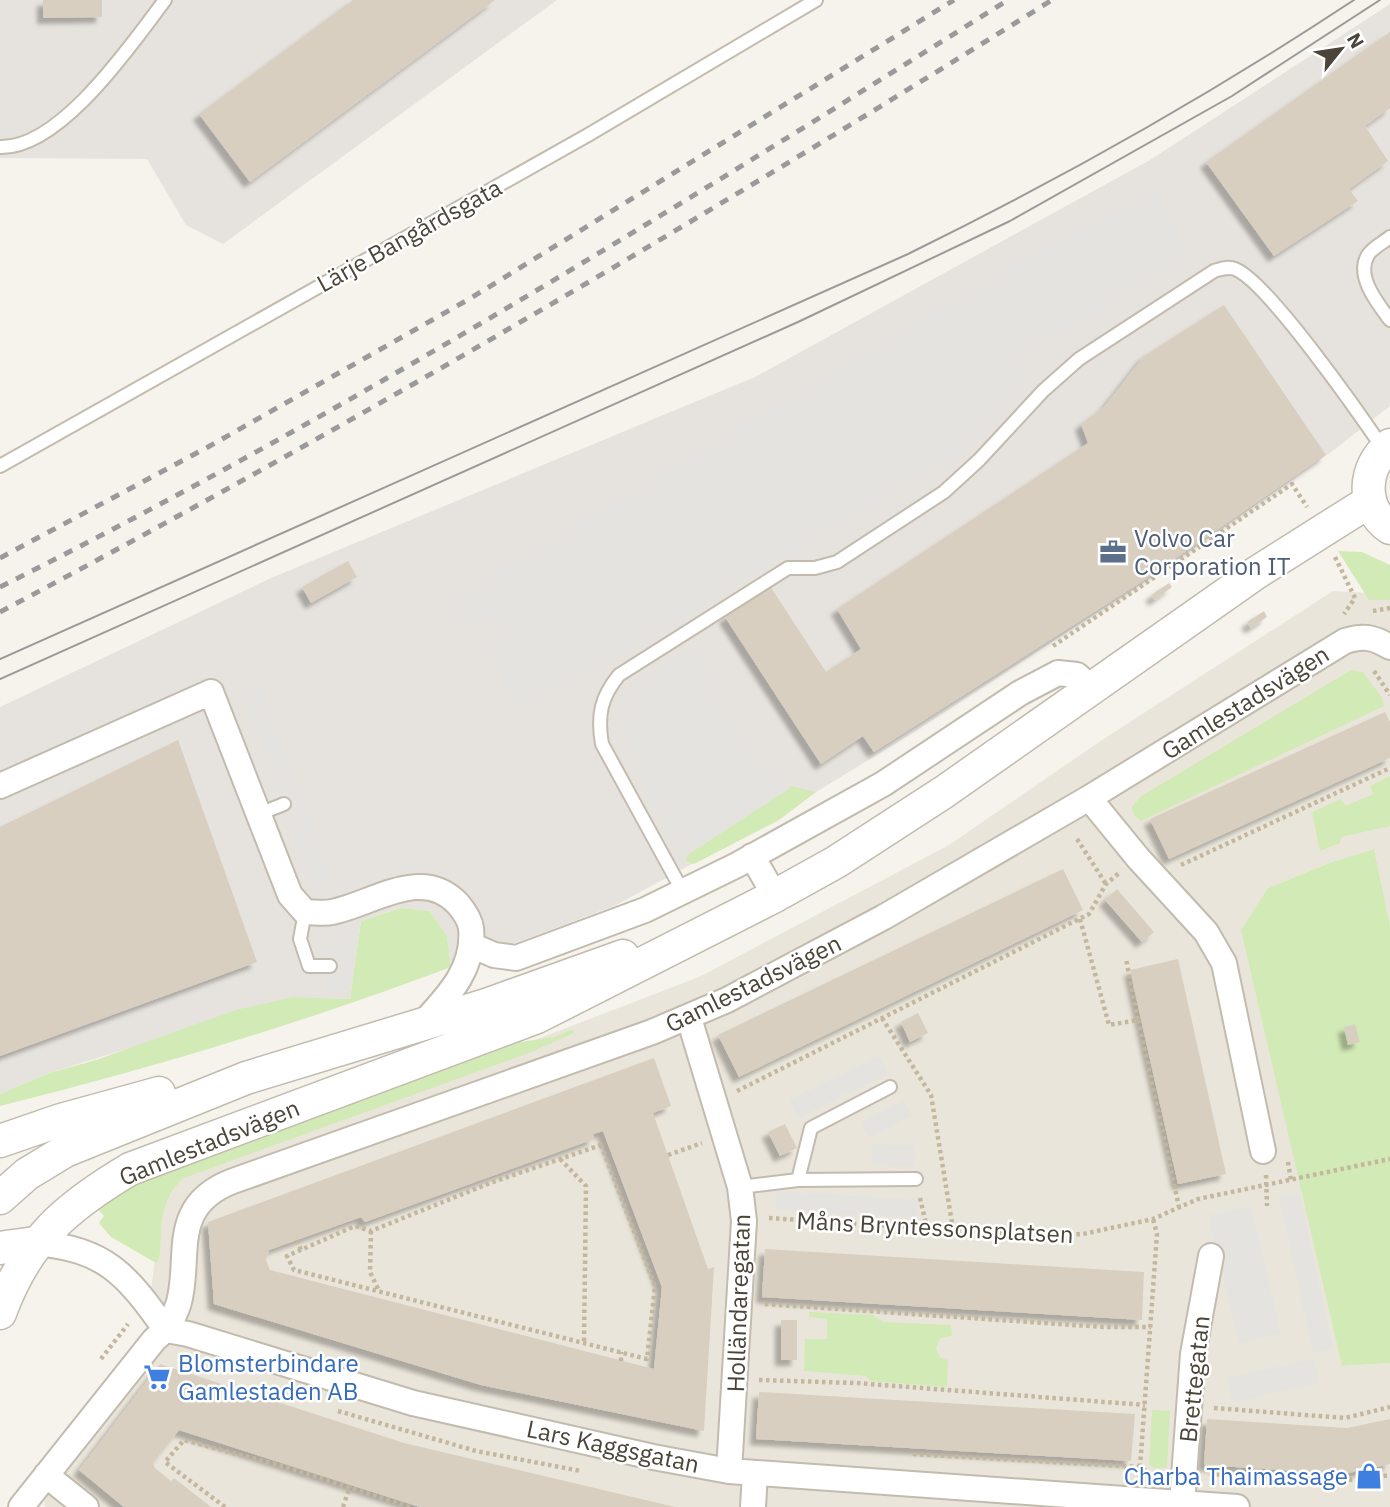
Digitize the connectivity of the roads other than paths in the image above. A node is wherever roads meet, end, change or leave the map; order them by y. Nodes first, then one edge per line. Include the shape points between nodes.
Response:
1 (164, 0) edge
2 (816, 0) edge
3 (0, 146) edge
4 (1390, 237) edge
5 (1390, 320) edge
6 (1387, 447) edge
7 (0, 466) edge
8 (1370, 501) junction
9 (1390, 528) edge
10 (1390, 648) edge
11 (1090, 687) junction
12 (0, 786) edge
13 (1089, 798) junction
14 (284, 804) dead end
15 (259, 814) junction
16 (752, 856) junction
17 (683, 892) junction
18 (775, 896) junction
19 (305, 912) junction
20 (704, 930) junction
21 (471, 945) junction
22 (331, 966) dead end
23 (689, 1018) junction
24 (425, 1021) junction
25 (246, 1078) junction
26 (890, 1087) dead end
27 (0, 1141) edge
28 (1275, 1152) road end
29 (916, 1179) road end
30 (798, 1180) junction
31 (740, 1187) junction
32 (0, 1198) edge
33 (35, 1243) junction
34 (0, 1248) edge
35 (1211, 1256) dead end
36 (0, 1313) edge
37 (166, 1330) junction
38 (729, 1471) junction
39 (755, 1474) junction
40 (46, 1475) junction
41 (1182, 1504) junction
42 (21, 1507) edge
43 (86, 1507) edge
44 (753, 1507) edge
45 (1237, 1507) edge

1 - 3 lane via 77,106 29,142
2 - 7 lane, Lärje Bangårdsgata via 588,135
4 - 5 lane via 1368,254 1365,269 1370,291
6 - 8 street via 1371,470
6 - 17 lane via 1250,279 1237,269 1214,271 1079,359 934,499 837,562 788,568 619,675 600,706 602,744
8 - 9 street
8 - 11 street, Gamlestadsvägen via 1297,545
10 - 13 street, Gamlestadsvägen via 1373,637 1345,641
11 - 16 street via 1077,675 1058,673 883,784
11 - 18 street, Gamlestadsvägen via 944,792
12 - 15 street via 212,692
13 - 23 street, Gamlestadsvägen via 884,917
13 - 28 street via 1206,932 1224,963
14 - 15 lane
15 - 19 street via 290,895
16 - 17 street
16 - 18 street
17 - 21 street via 516,958
18 - 20 street, Gamlestadsvägen
19 - 21 street via 331,913 404,888 428,887 448,893 461,908 470,924
19 - 22 lane via 300,939 309,966
20 - 24 street, Gamlestadsvägen via 486,1005
20 - 33 street, Gamlestadsvägen via 537,1017 130,1169 79,1203
21 - 24 street, Gamlestadsvägen via 453,991
23 - 31 street, Holländaregatan
23 - 37 street, Gamlestadsvägen via 219,1187 198,1204 186,1226 182,1291
24 - 25 street, Gamlestadsvägen
25 - 27 street, Gamlestadsvägen via 159,1093
25 - 32 street, Gamlestadsvägen via 65,1151 27,1174
26 - 30 lane, Måns Bryntessonsplatsen via 811,1128
29 - 30 lane, Måns Bryntessonsplatsen
30 - 31 lane, Måns Bryntessonsplatsen
31 - 38 street, Holländaregatan via 744,1221
33 - 34 street
33 - 36 street, Gamlestadsvägen
33 - 37 street via 83,1250 112,1267
35 - 41 street, Brettegatan via 1193,1354
37 - 38 street, Lars Kaggsgatan via 412,1402
37 - 40 street
38 - 39 street, Lars Kaggsgatan
39 - 41 street, Lars Kaggsgatan
39 - 44 street
40 - 42 street
40 - 43 street
41 - 45 street, Lars Kaggsgatan

